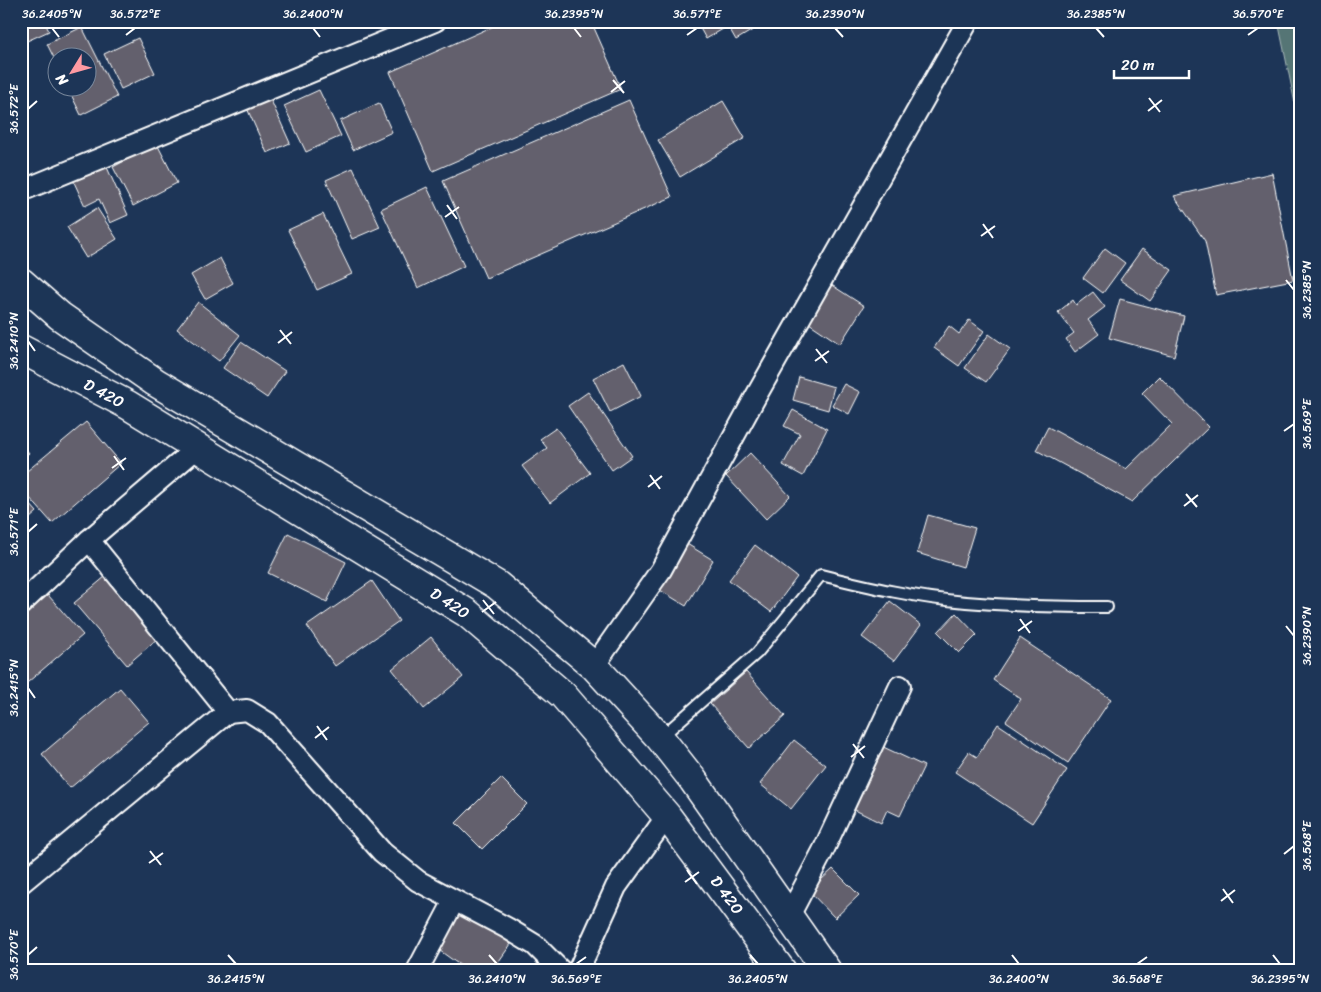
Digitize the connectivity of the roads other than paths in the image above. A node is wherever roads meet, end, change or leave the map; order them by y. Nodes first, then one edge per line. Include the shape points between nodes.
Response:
1 (436, 21) edge
2 (968, 21) edge
3 (21, 191) edge
4 (21, 282) edge
5 (21, 349) edge
6 (197, 448) junction
7 (90, 540) junction
8 (21, 604) edge
9 (1107, 607) dead end
10 (594, 666) junction
11 (900, 686) dead end
12 (228, 712) junction
13 (660, 738) junction
14 (667, 816) junction
15 (21, 883) edge
16 (454, 901) junction
17 (789, 916) junction
18 (417, 971) edge
19 (561, 971) edge
20 (578, 971) edge
21 (782, 971) edge
22 (827, 971) edge

1 - 3 street
2 - 10 street via 661,570
4 - 10 highway via 60,316 155,382 497,585
5 - 6 highway, D 420 via 128,405
6 - 7 street
6 - 14 highway, D 420 via 467,613 563,695
7 - 8 street
7 - 12 street
9 - 13 lane via 965,602 905,594 821,575 757,652
10 - 13 highway
11 - 17 street
12 - 15 street
12 - 16 street via 247,710 268,723 382,852 418,881
13 - 17 highway
14 - 20 street via 616,887
14 - 21 highway, D 420
16 - 18 street
16 - 19 street via 535,945
17 - 22 highway

